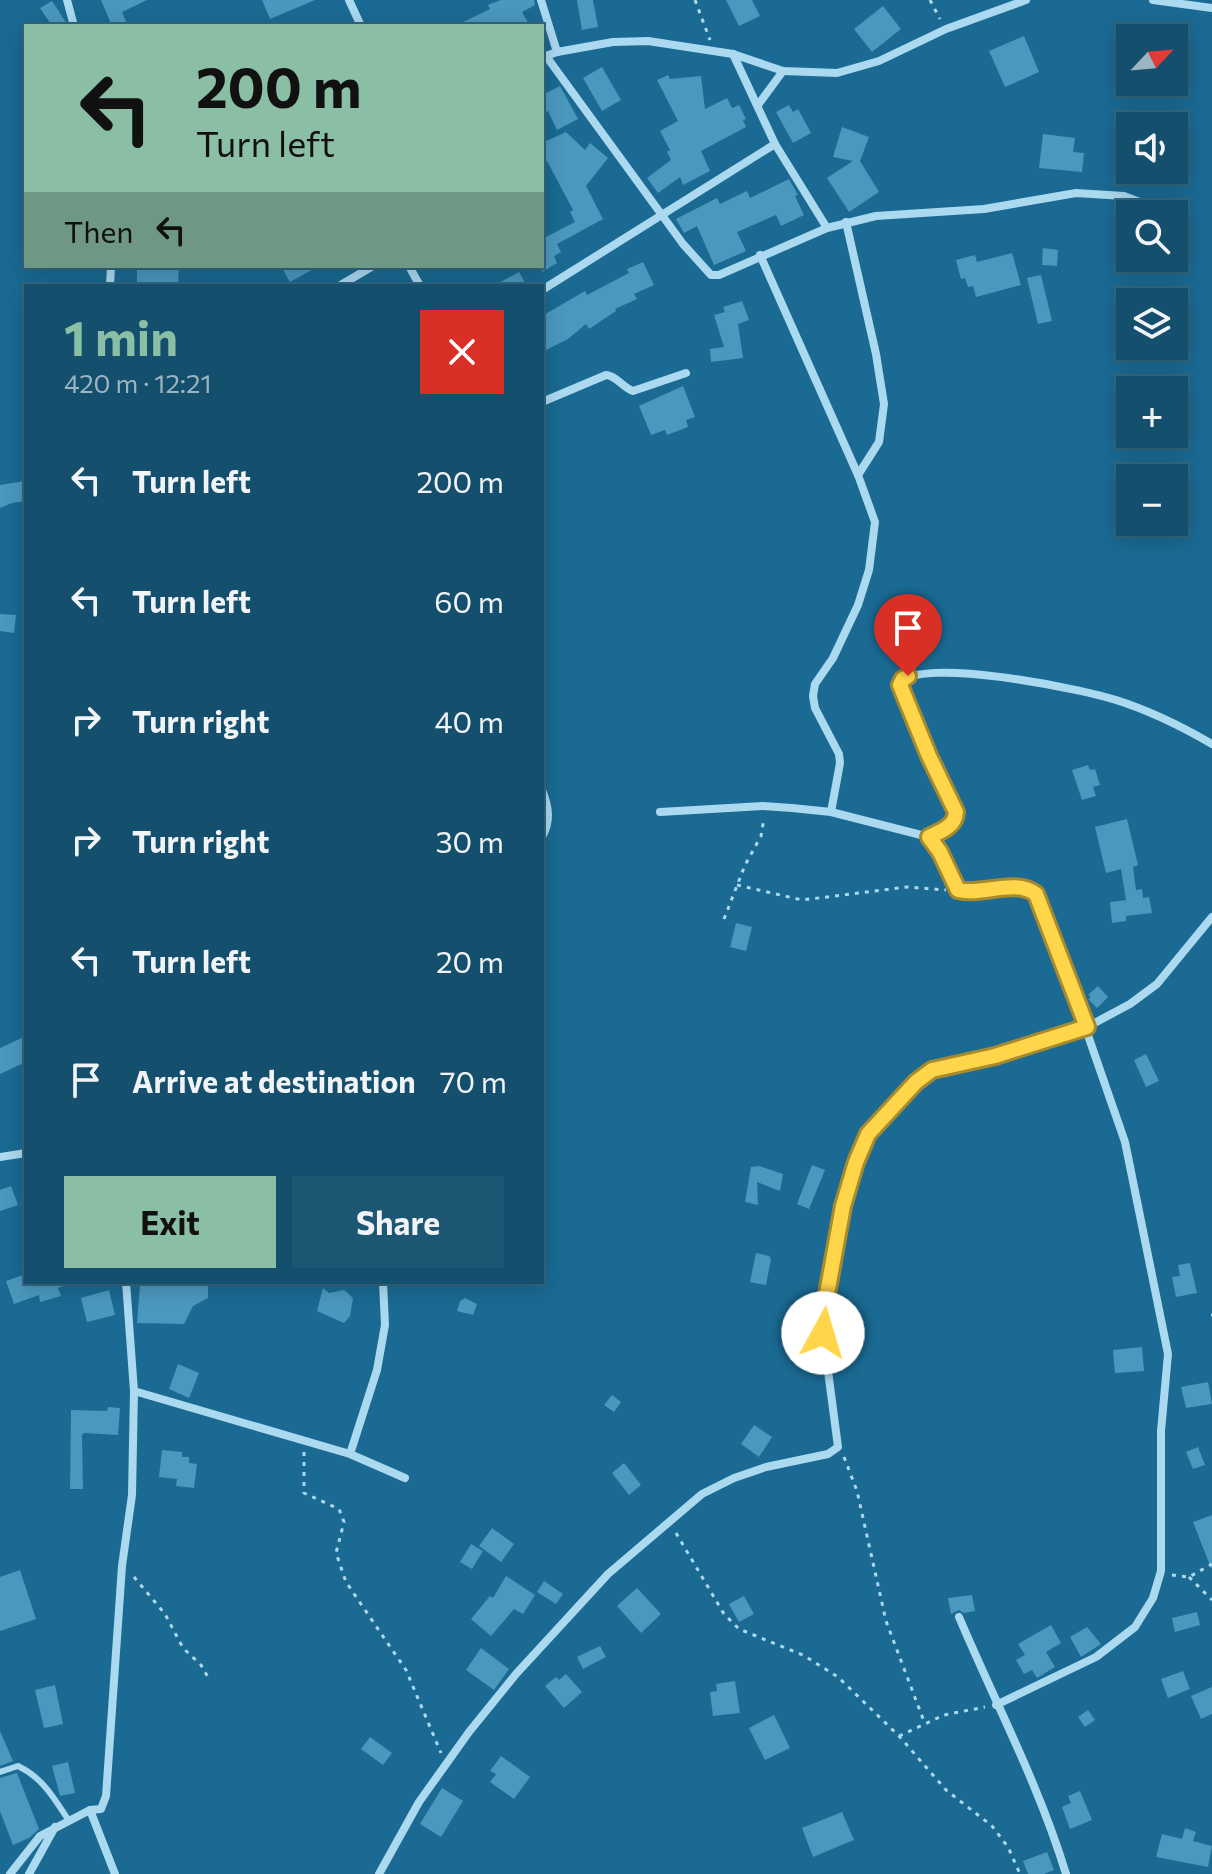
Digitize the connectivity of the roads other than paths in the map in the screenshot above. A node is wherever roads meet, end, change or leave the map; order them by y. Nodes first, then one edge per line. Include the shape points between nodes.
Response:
1 (67, 0) edge
2 (349, 0) edge
3 (541, 0) edge
4 (1026, 0) edge
5 (1153, 0) edge
6 (1212, 8) edge
7 (73, 24) edge
8 (360, 24) edge
9 (557, 52) junction
10 (733, 54) junction
11 (544, 56) edge
12 (783, 71) junction
13 (758, 105) junction
14 (775, 144) junction
15 (1135, 200) edge
16 (661, 213) junction
17 (846, 222) junction
18 (827, 228) junction
19 (760, 255) junction
20 (370, 268) edge
21 (342, 284) edge
22 (544, 289) edge
23 (686, 373) dead end
24 (544, 401) edge
25 (858, 475) junction
26 (1212, 744) edge
27 (544, 795) edge
28 (660, 812) dead end
29 (831, 812) junction
30 (544, 833) edge
31 (929, 837) junction
32 (1212, 917) edge
33 (1087, 1027) junction
34 (24, 1153) edge
35 (0, 1157) edge
36 (126, 1284) edge
37 (383, 1284) edge
38 (134, 1391) junction
39 (350, 1454) junction
40 (405, 1478) dead end
41 (959, 1617) dead end
42 (996, 1705) junction
43 (0, 1772) edge
44 (90, 1810) junction
45 (69, 1821) junction
46 (55, 1826) junction
47 (10, 1874) edge
48 (29, 1874) edge
49 (115, 1874) edge
50 (379, 1874) edge
51 (1066, 1874) edge

1 - 7 street
2 - 8 street
3 - 9 street
4 - 12 street via 879,61 837,73
5 - 6 street
9 - 10 street via 648,41
9 - 11 street
10 - 12 street
10 - 13 street
11 - 16 street
12 - 13 street
13 - 14 street
14 - 16 street
14 - 18 street
15 - 17 street via 1076,193 984,209
16 - 19 street via 711,275
16 - 22 street
17 - 18 street
17 - 25 street via 884,404 879,442
18 - 19 street
19 - 25 street
20 - 21 street
23 - 24 street via 633,391 606,375
25 - 29 street via 875,522 869,570 858,605 813,696 839,754
26 - 31 street via 1166,718 1114,699 1031,680 908,676 900,685 956,812 952,825
27 - 30 street
28 - 29 street via 763,806
29 - 31 street
31 - 33 street via 958,890 1024,888 1036,894
32 - 33 street via 1157,984
33 - 42 street via 1125,1142 1168,1354 1161,1431 1161,1571 1153,1598 1135,1627 1096,1657
33 - 50 street via 932,1070 868,1134 843,1206 823,1333 838,1447 734,1478 702,1494 608,1574 516,1674 445,1764
34 - 35 street
36 - 38 street
37 - 39 street via 385,1325 377,1370
38 - 39 street
38 - 44 street via 132,1495 106,1796 101,1809
39 - 40 street
41 - 42 street
42 - 51 street via 1046,1810
43 - 45 lane via 18,1766 34,1774
44 - 45 street
44 - 49 street
45 - 46 street
46 - 47 street via 40,1836
46 - 48 street

